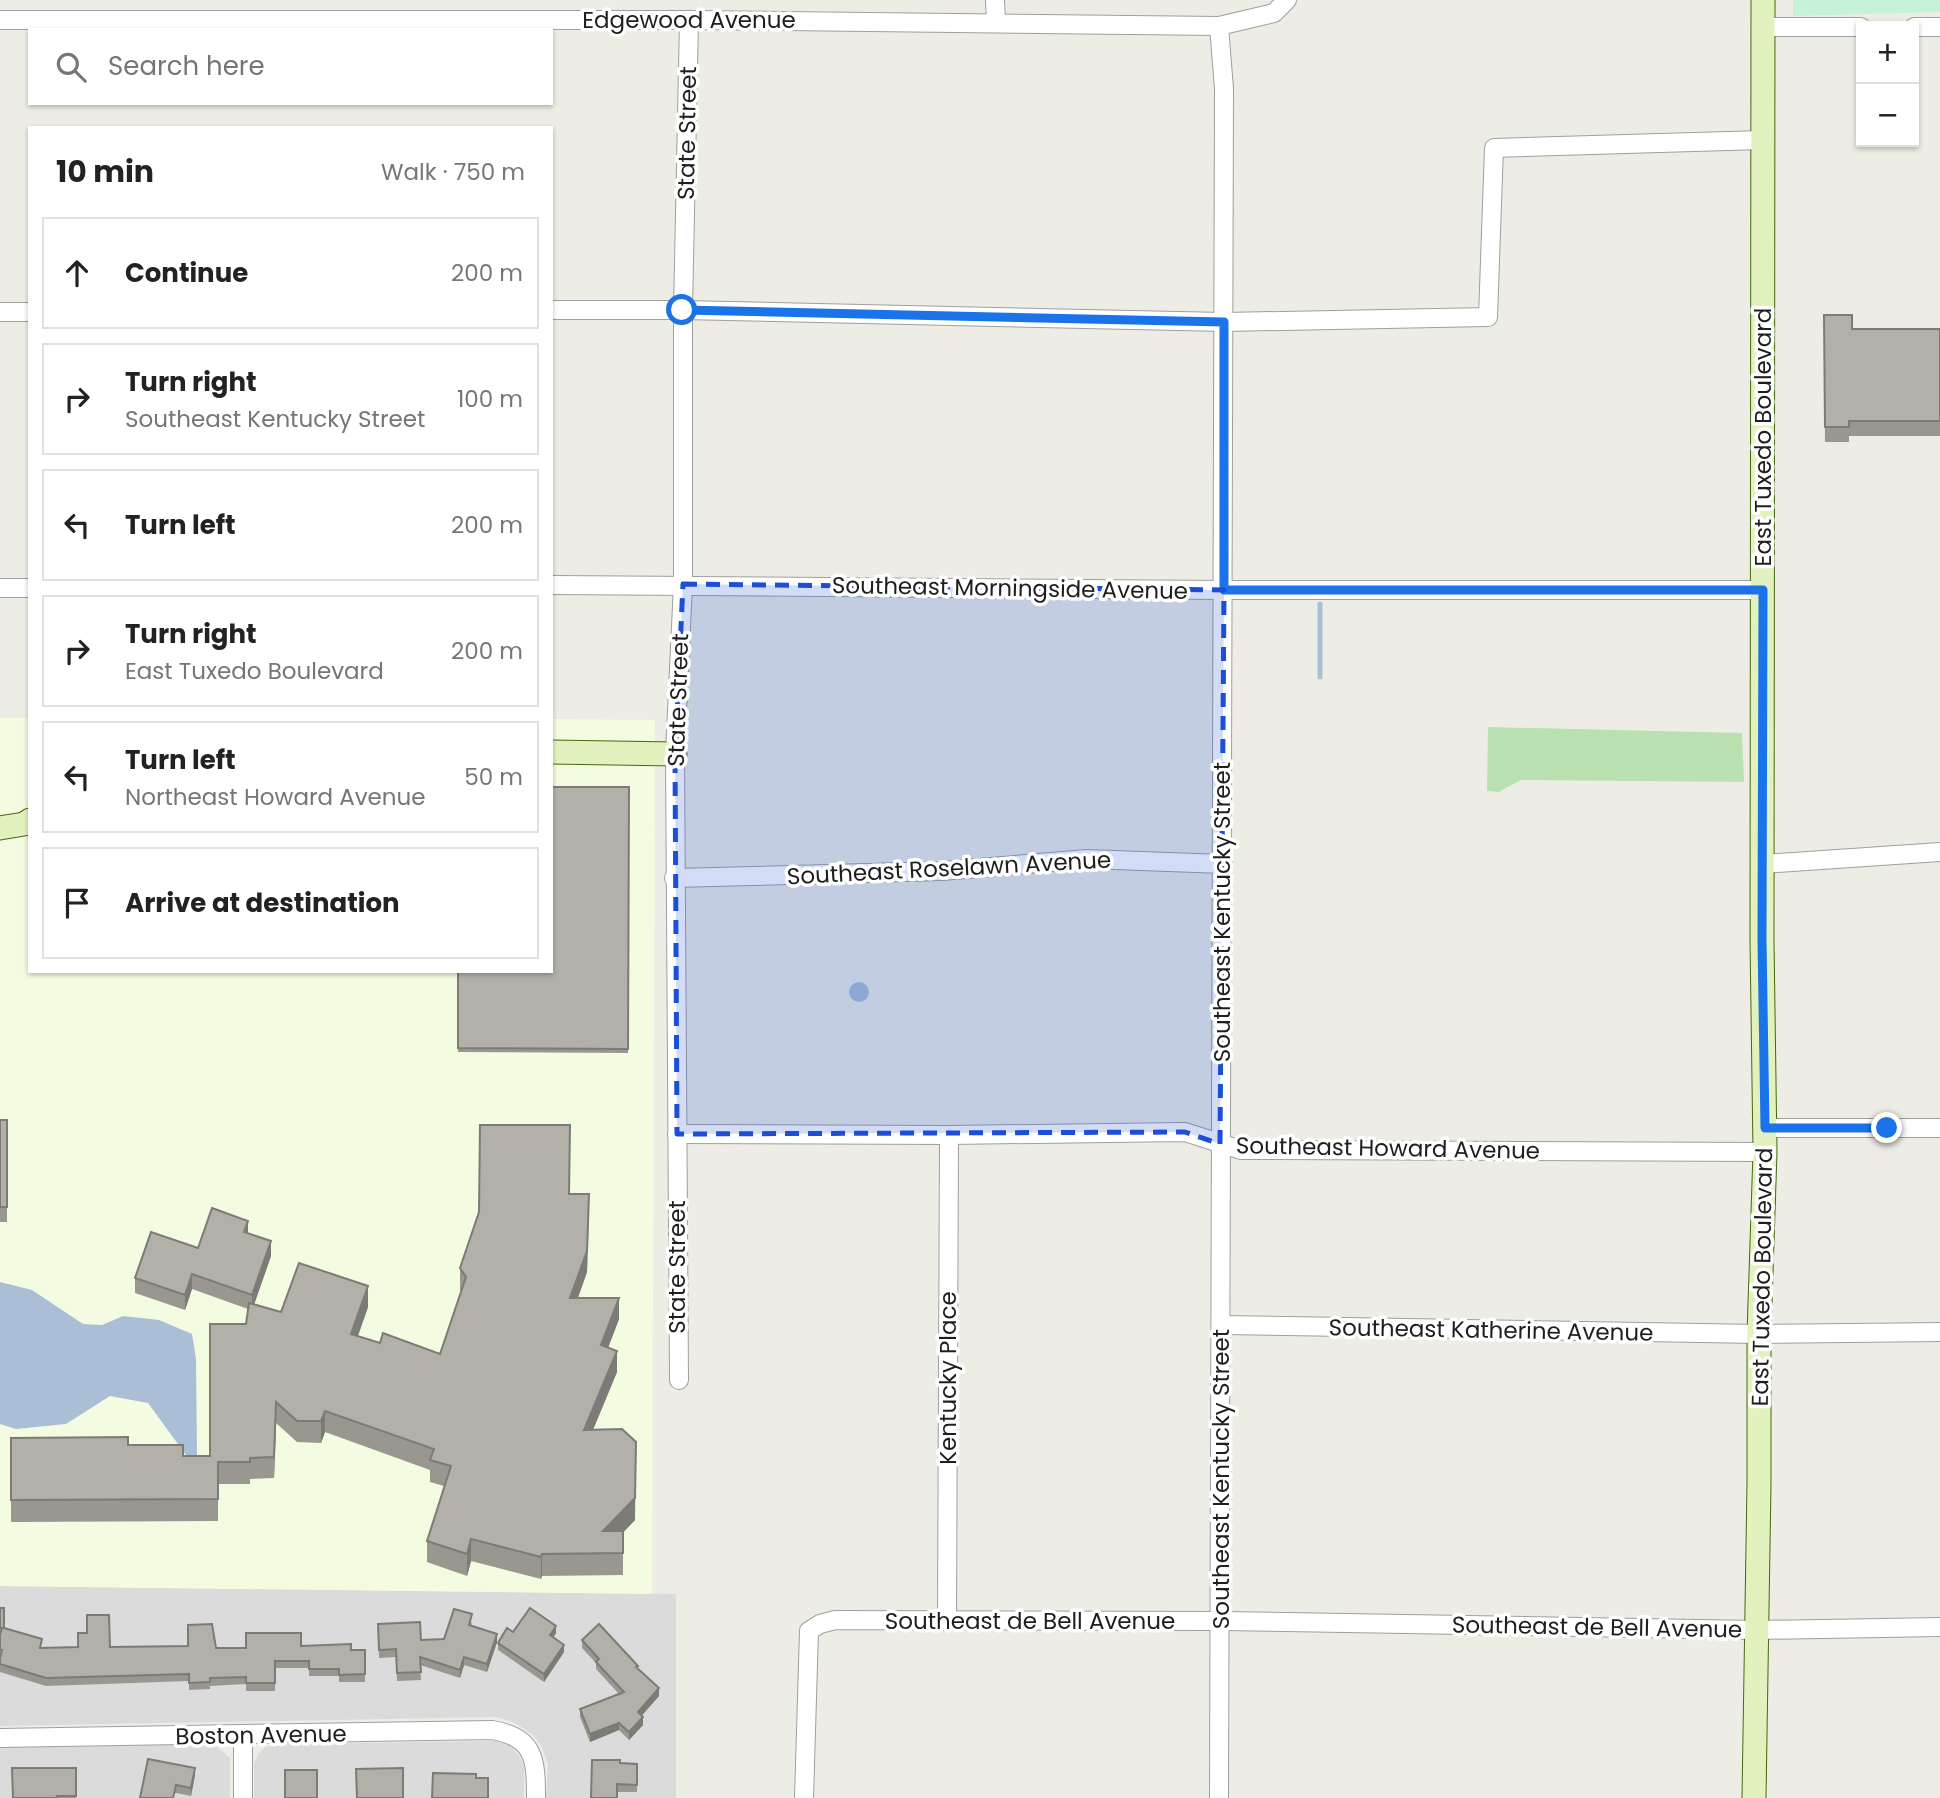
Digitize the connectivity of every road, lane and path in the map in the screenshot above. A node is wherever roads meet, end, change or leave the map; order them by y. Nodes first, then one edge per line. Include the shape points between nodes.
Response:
1 (995, 0) edge
2 (1287, 0) edge
3 (1763, 0) edge
4 (0, 20) edge
5 (689, 20) junction
6 (996, 23) junction
7 (1219, 26) junction
8 (1762, 27) junction
9 (1856, 27) edge
10 (1919, 27) edge
11 (1940, 27) edge
12 (1762, 140) junction
13 (553, 310) edge
14 (682, 310) junction
15 (0, 312) edge
16 (28, 312) edge
17 (1224, 322) junction
18 (682, 584) junction
19 (553, 585) edge
20 (0, 588) edge
21 (28, 588) edge
22 (1224, 590) junction
23 (1763, 590) junction
24 (553, 752) edge
25 (675, 754) junction
26 (28, 821) edge
27 (0, 828) edge
28 (1940, 852) edge
29 (1223, 864) junction
30 (1763, 864) junction
31 (674, 878) junction
32 (1765, 1128) junction
33 (1940, 1128) edge
34 (677, 1134) junction
35 (949, 1135) junction
36 (1220, 1144) junction
37 (1765, 1152) junction
38 (1222, 1325) junction
39 (1940, 1332) edge
40 (1759, 1334) junction
41 (679, 1380) dead end
42 (1221, 1621) junction
43 (947, 1622) junction
44 (1940, 1627) edge
45 (1757, 1630) junction
46 (243, 1735) junction
47 (0, 1738) edge
48 (243, 1798) edge
49 (536, 1798) edge
50 (804, 1798) edge
51 (815, 1798) edge
52 (1219, 1798) edge
53 (1754, 1798) edge

1 - 6 street
2 - 7 street, Edgewood Avenue via 1274,13
3 - 8 main road, East Tuxedo Boulevard
4 - 5 street, Edgewood Avenue
5 - 6 street, Edgewood Avenue
5 - 14 street, State Street
6 - 7 street, Edgewood Avenue
7 - 17 street, Southeast Kentucky Street via 1224,89
8 - 9 street
8 - 12 main road, East Tuxedo Boulevard
10 - 11 street
12 - 17 street via 1494,148 1488,317
12 - 23 main road, East Tuxedo Boulevard
13 - 14 street
14 - 17 street
14 - 18 street, State Street
15 - 16 street
17 - 22 street, Southeast Kentucky Street
18 - 19 street, Southeast Morningside Avenue
18 - 22 street, Southeast Morningside Avenue
18 - 25 street, State Street
20 - 21 street
22 - 23 street, Southeast Morningside Avenue
22 - 29 street, Southeast Kentucky Street
23 - 30 main road, East Tuxedo Boulevard
24 - 25 main road
25 - 31 street, State Street
26 - 27 main road
28 - 30 street
29 - 31 street, Southeast Roselawn Avenue via 1087,859 942,871
29 - 36 street, Southeast Kentucky Street
30 - 32 main road, East Tuxedo Boulevard
31 - 34 street, State Street
32 - 33 street
32 - 37 main road, East Tuxedo Boulevard
34 - 35 street, Southeast Howard Avenue
34 - 41 street, State Street
35 - 36 street, Southeast Howard Avenue via 1185,1132
35 - 43 street, Kentucky Place
36 - 37 street, Southeast Howard Avenue via 1241,1150
36 - 38 street, Southeast Kentucky Street
37 - 40 main road, East Tuxedo Boulevard
38 - 40 street, Southeast Katherine Avenue
38 - 42 street, Southeast Kentucky Street
39 - 40 street, Southeast Katherine Avenue
40 - 45 main road, East Tuxedo Boulevard
42 - 43 street, Southeast de Bell Avenue
42 - 45 street, Southeast de Bell Avenue
42 - 52 street, Southeast Kentucky Street
43 - 50 street, Southeast de Bell Avenue via 835,1620 809,1631
44 - 45 street, Southeast de Bell Avenue
45 - 53 main road, East Tuxedo Boulevard
46 - 47 street, Boston Avenue
46 - 48 street
46 - 49 street, Boston Avenue via 506,1732 521,1739 531,1752
50 - 51 street, Southeast de Bell Avenue

